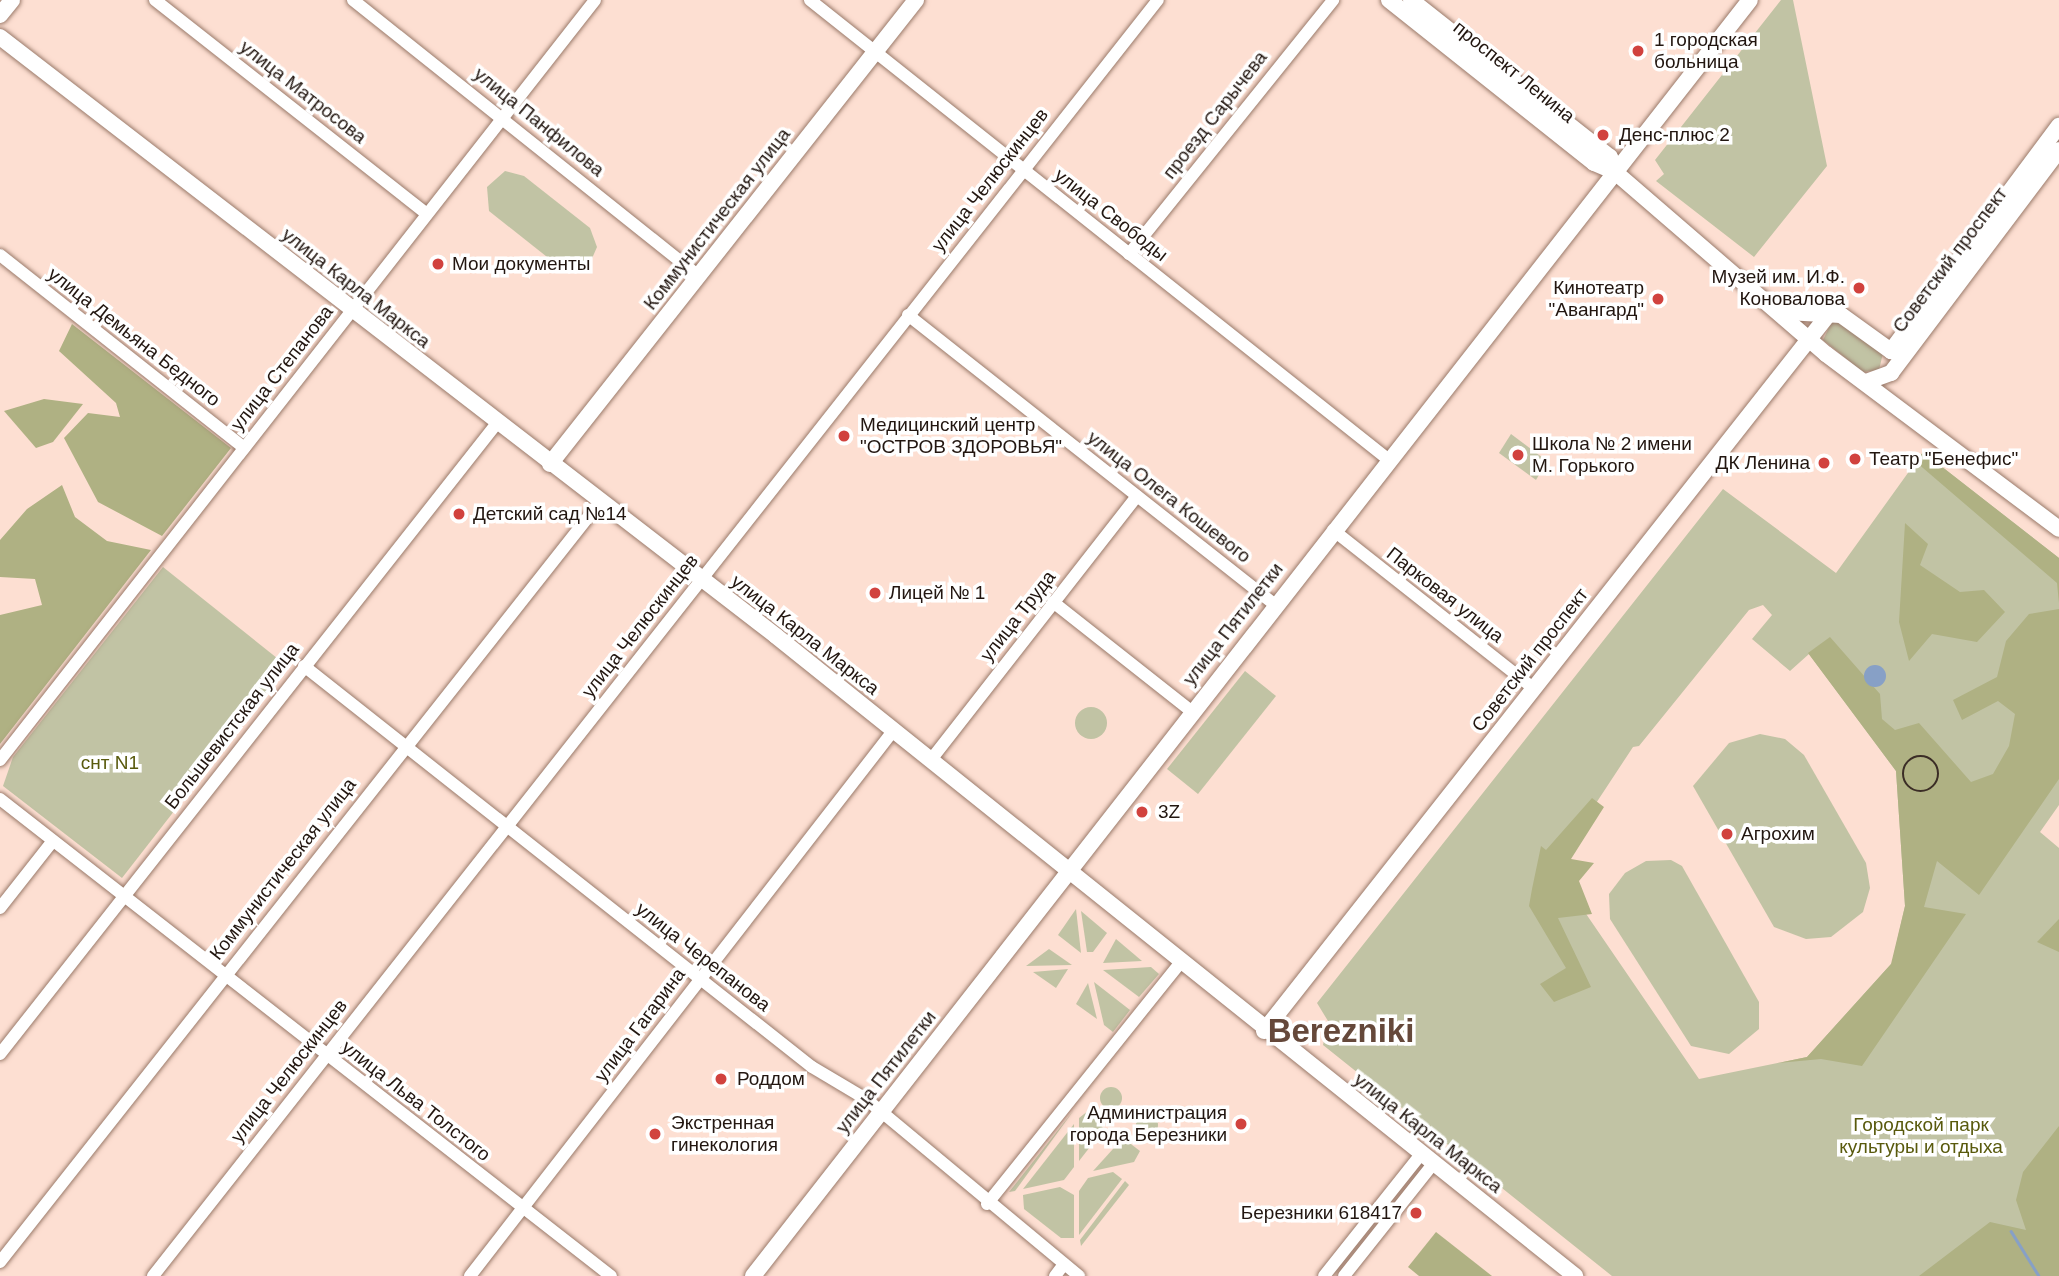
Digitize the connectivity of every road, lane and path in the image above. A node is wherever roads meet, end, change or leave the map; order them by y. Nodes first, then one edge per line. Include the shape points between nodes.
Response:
1 (12, 0) edge
2 (155, 0) edge
3 (353, 0) edge
4 (810, 0) edge
5 (916, 0) edge
6 (1158, 0) edge
7 (1333, 0) edge
8 (1389, 0) edge
9 (1411, 0) edge
10 (1750, 0) edge
11 (590, 2) edge
12 (0, 15) edge
13 (0, 37) edge
14 (875, 53) junction
15 (503, 117) junction
16 (2058, 129) edge
17 (2059, 150) edge
18 (1023, 169) junction
19 (1615, 173) junction
20 (427, 214) junction
21 (1129, 254) junction
22 (0, 255) edge
23 (699, 276) junction
24 (1774, 306) junction
25 (351, 312) junction
26 (908, 315) junction
27 (1828, 315) junction
28 (1811, 338) junction
29 (1891, 351) junction
30 (1891, 373) junction
31 (1866, 382) junction
32 (1893, 399) junction
33 (497, 423) junction
34 (244, 448) junction
35 (1389, 460) junction
36 (550, 464) junction
37 (1137, 496) junction
38 (600, 502) junction
39 (2059, 529) edge
40 (1333, 530) junction
41 (700, 579) junction
42 (1053, 603) junction
43 (1275, 605) junction
44 (303, 666) junction
45 (1534, 689) junction
46 (1191, 711) junction
47 (893, 731) junction
48 (406, 747) junction
49 (0, 760) edge
50 (930, 761) junction
51 (0, 799) edge
52 (507, 826) junction
53 (52, 842) junction
54 (1067, 871) junction
55 (121, 897) junction
56 (0, 908) edge
57 (1179, 964) junction
58 (224, 977) junction
59 (699, 978) junction
60 (1264, 1031) junction
61 (0, 1054) edge
62 (326, 1056) junction
63 (881, 1112) junction
64 (1427, 1159) junction
65 (987, 1204) junction
66 (524, 1207) junction
67 (1338, 1258) junction
68 (0, 1262) edge
69 (1064, 1265) junction
70 (1352, 1273) edge
71 (153, 1276) edge
72 (470, 1276) edge
73 (611, 1276) edge
74 (752, 1276) edge
75 (1055, 1276) edge
76 (1079, 1276) edge
77 (1324, 1276) edge
78 (1575, 1276) edge

1 - 12 main road
2 - 20 street, улица Матросова
3 - 15 street, улица Панфилова
4 - 14 street, улица Свободы
5 - 14 main road, Коммунистическая улица
6 - 18 street, улица Челюскинцев
7 - 21 street, проезд Сарычева
8 - 19 main road, проспект Ленина via 1594,163
9 - 19 main road, проспект Ленина via 1610,157
10 - 19 main road, улица Пятилетки
11 - 15 street, улица Степанова
13 - 25 main road, улица Карла Маркса
14 - 18 street, улица Свободы
14 - 23 main road, Коммунистическая улица
15 - 20 street, улица Степанова
15 - 23 street, улица Панфилова
16 - 29 main road, Советский проспект
17 - 30 main road, Советский проспект
18 - 21 street, улица Свободы
18 - 26 street, улица Челюскинцев
19 - 24 main road, проспект Ленина
19 - 35 main road, улица Пятилетки
20 - 25 street, улица Степанова
21 - 35 street, улица Свободы
22 - 34 street, улица Демьяна Бедного
23 - 36 main road, Коммунистическая улица
24 - 27 main road, проспект Ленина via 1804,316
24 - 28 main road, проспект Ленина
25 - 33 main road, улица Карла Маркса
25 - 34 street, улица Степанова
26 - 37 street, улица Олега Кошевого
26 - 41 street, улица Челюскинцев
27 - 28 main road, Советский проспект
27 - 29 main road, проспект Ленина via 1847,318
28 - 31 main road, проспект Ленина
28 - 45 main road, Советский проспект
29 - 30 main road
30 - 31 main road
30 - 32 main road
31 - 32 main road, проспект Ленина
32 - 39 main road, проспект Ленина
33 - 36 main road, улица Карла Маркса
33 - 44 street, Большевистская улица
34 - 49 street, улица Степанова
35 - 40 main road, улица Пятилетки
36 - 38 main road, улица Карла Маркса
37 - 42 street, улица Труда
37 - 43 street, улица Олега Кошевого
38 - 41 main road, улица Карла Маркса
38 - 48 street, Коммунистическая улица
40 - 43 main road, улица Пятилетки
40 - 45 street, Парковая улица
41 - 47 main road, улица Карла Маркса
41 - 52 street, улица Челюскинцев
42 - 46 street
42 - 50 street, улица Труда
43 - 46 main road, улица Пятилетки
44 - 48 street, улица Черепанова
44 - 55 street, Большевистская улица
45 - 60 main road, Советский проспект
46 - 54 main road, улица Пятилетки
47 - 50 main road, улица Карла Маркса
47 - 59 street, улица Гагарина
48 - 52 street, улица Черепанова
48 - 58 street, Коммунистическая улица
50 - 54 main road, улица Карла Маркса
51 - 53 street, улица Льва Толстого
52 - 59 street, улица Черепанова
52 - 62 street, улица Челюскинцев
53 - 55 street, улица Льва Толстого
53 - 56 street
54 - 57 main road, улица Карла Маркса
54 - 63 main road, улица Пятилетки
55 - 58 street, улица Льва Толстого
55 - 61 street, Большевистская улица
57 - 60 main road, улица Карла Маркса
57 - 65 street
58 - 62 street, улица Льва Толстого
58 - 68 street, Коммунистическая улица
59 - 63 street, улица Черепанова
59 - 66 street, улица Гагарина
60 - 64 main road, улица Карла Маркса
62 - 66 street, улица Льва Толстого
62 - 71 street, улица Челюскинцев
63 - 65 street, улица Черепанова
63 - 74 main road, улица Пятилетки
64 - 67 street
64 - 70 street
64 - 78 main road, улица Карла Маркса
65 - 69 street, улица Черепанова
66 - 72 street, улица Гагарина
66 - 73 street, улица Льва Толстого
67 - 70 street
67 - 77 street
69 - 75 street
69 - 76 street, улица Черепанова

